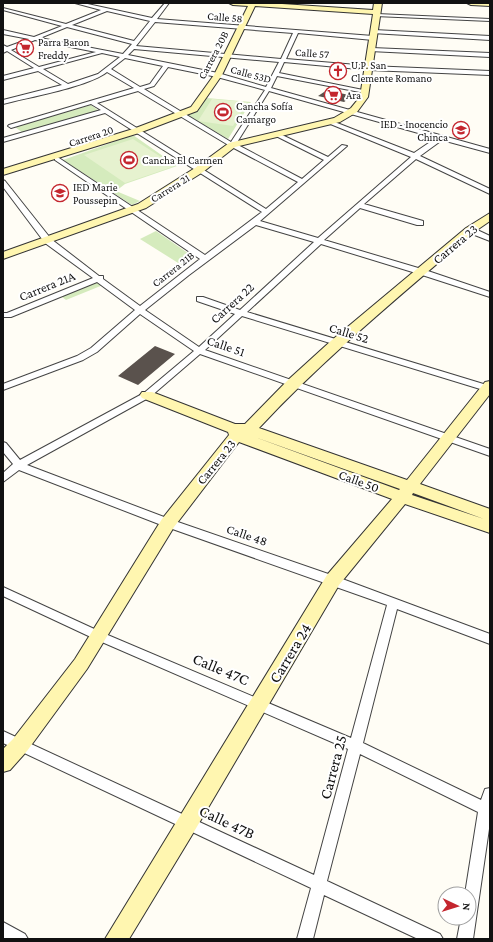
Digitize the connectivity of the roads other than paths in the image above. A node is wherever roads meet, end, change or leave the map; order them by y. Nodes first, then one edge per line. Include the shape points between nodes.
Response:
1 (77, 3) edge
2 (167, 3) edge
3 (233, 3) edge
4 (378, 3) edge
5 (471, 3) edge
6 (253, 4) edge
7 (490, 4) edge
8 (3, 9) edge
9 (105, 10) junction
10 (377, 14) junction
11 (154, 20) junction
12 (490, 20) edge
13 (65, 26) junction
14 (241, 28) junction
15 (3, 32) edge
16 (296, 33) junction
17 (374, 35) junction
18 (36, 38) junction
19 (490, 38) edge
20 (134, 45) junction
21 (4, 49) edge
22 (372, 50) junction
23 (106, 51) junction
24 (126, 55) junction
25 (490, 55) edge
26 (227, 56) junction
27 (282, 61) junction
28 (167, 64) junction
29 (369, 68) junction
30 (37, 69) junction
31 (108, 70) junction
32 (490, 73) edge
33 (276, 74) junction
34 (218, 75) junction
35 (3, 78) edge
36 (67, 86) junction
37 (140, 89) junction
38 (268, 89) junction
39 (365, 91) junction
40 (4, 101) edge
41 (92, 103) junction
42 (105, 111) junction
43 (352, 112) junction
44 (185, 115) junction
45 (330, 122) junction
46 (138, 132) junction
47 (21, 135) junction
48 (278, 135) junction
49 (442, 137) junction
50 (3, 140) edge
51 (232, 145) junction
52 (344, 146) dead end
53 (490, 151) edge
54 (415, 156) junction
55 (57, 159) junction
56 (327, 160) junction
57 (199, 170) junction
58 (3, 172) edge
59 (3, 176) edge
60 (301, 181) junction
61 (3, 182) edge
62 (490, 192) edge
63 (359, 205) junction
64 (133, 210) junction
65 (266, 212) junction
66 (490, 216) edge
67 (255, 222) junction
68 (420, 222) dead end
69 (470, 230) junction
70 (490, 239) edge
71 (48, 241) junction
72 (318, 242) junction
73 (3, 256) edge
74 (206, 259) junction
75 (422, 272) junction
76 (100, 278) junction
77 (490, 295) edge
78 (200, 299) dead end
79 (140, 310) junction
80 (240, 313) junction
81 (3, 315) edge
82 (337, 343) junction
83 (199, 351) junction
84 (293, 383) junction
85 (3, 387) edge
86 (489, 388) edge
87 (147, 394) junction
88 (240, 431) junction
89 (447, 439) junction
90 (3, 445) edge
91 (490, 453) edge
92 (19, 465) junction
93 (3, 478) edge
94 (406, 492) junction
95 (490, 515) edge
96 (168, 523) junction
97 (490, 527) edge
98 (333, 580) junction
99 (3, 591) edge
100 (394, 604) junction
101 (99, 636) junction
102 (490, 639) edge
103 (260, 704) junction
104 (3, 737) edge
105 (20, 745) junction
106 (356, 746) junction
107 (3, 763) edge
108 (490, 794) edge
109 (487, 810) edge
110 (188, 823) junction
111 (319, 885) junction
112 (474, 886) edge
113 (468, 926) edge
114 (3, 930) edge
115 (20, 939) edge
116 (116, 939) edge
117 (305, 939) edge
118 (435, 939) edge
119 (466, 939) edge

1 - 9 street, Calle 58
2 - 11 street
3 - 6 street
4 - 10 street
5 - 7 street
6 - 10 street
6 - 14 street, Carrera 20B
8 - 13 street, Calle 57
9 - 11 street, Calle 58
9 - 13 street
10 - 12 street
10 - 17 street
11 - 14 street, Calle 58
11 - 20 street
13 - 18 street
13 - 20 street, Calle 57
14 - 16 street, Calle 58
14 - 26 street, Carrera 20B
15 - 18 street, Calle 53D
16 - 17 street, Calle 58
16 - 27 street, Carrera 21
17 - 19 street, Calle 58
17 - 22 street
18 - 21 street
18 - 23 street, Calle 53D
20 - 24 street
20 - 26 street, Calle 57
21 - 30 street
22 - 25 street
22 - 29 street
23 - 24 street, Calle 53D
23 - 30 street
24 - 28 street, Calle 53D
24 - 31 street
26 - 27 street, Calle 57
26 - 34 street, Carrera 20B
27 - 29 street, Calle 57
27 - 33 street, Carrera 21
28 - 34 street, Calle 53D
28 - 37 street via 152,85
29 - 32 street, Calle 57
29 - 39 street
30 - 35 street
30 - 36 street
31 - 36 street
31 - 37 street
33 - 38 street, Carrera 21
33 - 39 street
34 - 38 street, Calle 53D
34 - 44 street, Carrera 20B via 197,106
36 - 40 street
37 - 41 street
37 - 44 street
38 - 43 street, Calle 53D
38 - 51 street, Carrera 21
39 - 43 street via 361,103
41 - 42 street
41 - 47 street via 9,125
42 - 46 street
42 - 47 street
43 - 45 street
43 - 49 street, Calle 53D
44 - 46 street, Carrera 20
44 - 51 street
45 - 48 street
45 - 54 street
46 - 55 street, Carrera 20
46 - 57 street
46 - 58 street, Carrera 20
47 - 50 street
48 - 51 street
48 - 56 street
49 - 53 street, Calle 53D
49 - 54 street, Carrera 22
51 - 57 street, Carrera 21
51 - 60 street
52 - 56 street, Carrera 21B
54 - 62 street
54 - 63 street, Carrera 22
55 - 59 street, Carrera 20
55 - 64 street
56 - 60 street, Carrera 21B
57 - 64 street, Carrera 21
57 - 65 street
60 - 65 street, Carrera 21B
61 - 71 street, Calle 51
63 - 68 street
63 - 72 street, Carrera 22
64 - 71 street, Carrera 21
64 - 74 street
65 - 67 street, Carrera 21B
66 - 69 street, Carrera 23
67 - 72 street
67 - 74 street, Carrera 21B
69 - 70 street
69 - 75 street, Carrera 23
71 - 73 street, Carrera 21
71 - 76 street, Calle 51
72 - 75 street
72 - 80 street, Carrera 22
74 - 79 street, Carrera 21B
75 - 77 street
75 - 82 street, Carrera 23
76 - 79 street, Calle 51
76 - 81 street, Carrera 21A via 8,316
78 - 80 street, Calle 52
79 - 83 street, Calle 51
79 - 85 street, Carrera 21B via 94,350 80,358
80 - 82 street, Calle 52
80 - 83 street, Carrera 22
82 - 84 street, Carrera 23
82 - 86 street, Calle 52
83 - 84 street, Calle 51
83 - 87 street, Carrera 22
84 - 88 street, Carrera 23
84 - 89 street, Calle 51
86 - 89 street, Carrera 24
87 - 88 street, Calle 50
87 - 92 street, Carrera 22
88 - 94 street, Calle 50
88 - 96 street, Carrera 23
89 - 91 street, Calle 51
89 - 94 street, Carrera 24
90 - 92 street
92 - 93 street, Carrera 22
92 - 96 street, Calle 48
94 - 95 street, Calle 50
94 - 97 street, Calle 50
94 - 98 street, Carrera 24
96 - 98 street, Calle 48
96 - 101 street, Carrera 23
98 - 100 street, Calle 48
98 - 103 street, Carrera 24
99 - 101 street, Calle 47C
100 - 102 street, Calle 48
100 - 106 street, Carrera 25
101 - 103 street, Calle 47C
101 - 105 street, Carrera 23 via 59,695
103 - 106 street, Calle 47C
103 - 110 street, Carrera 24
104 - 105 street, Calle 47B
105 - 107 street, Carrera 23
105 - 110 street, Calle 47B
106 - 109 street, Calle 47C
106 - 111 street, Carrera 25
108 - 109 street
109 - 112 street
110 - 111 street, Calle 47B
110 - 116 street, Carrera 24
111 - 117 street, Carrera 25
111 - 118 street, Calle 47B
113 - 119 street
114 - 115 street

